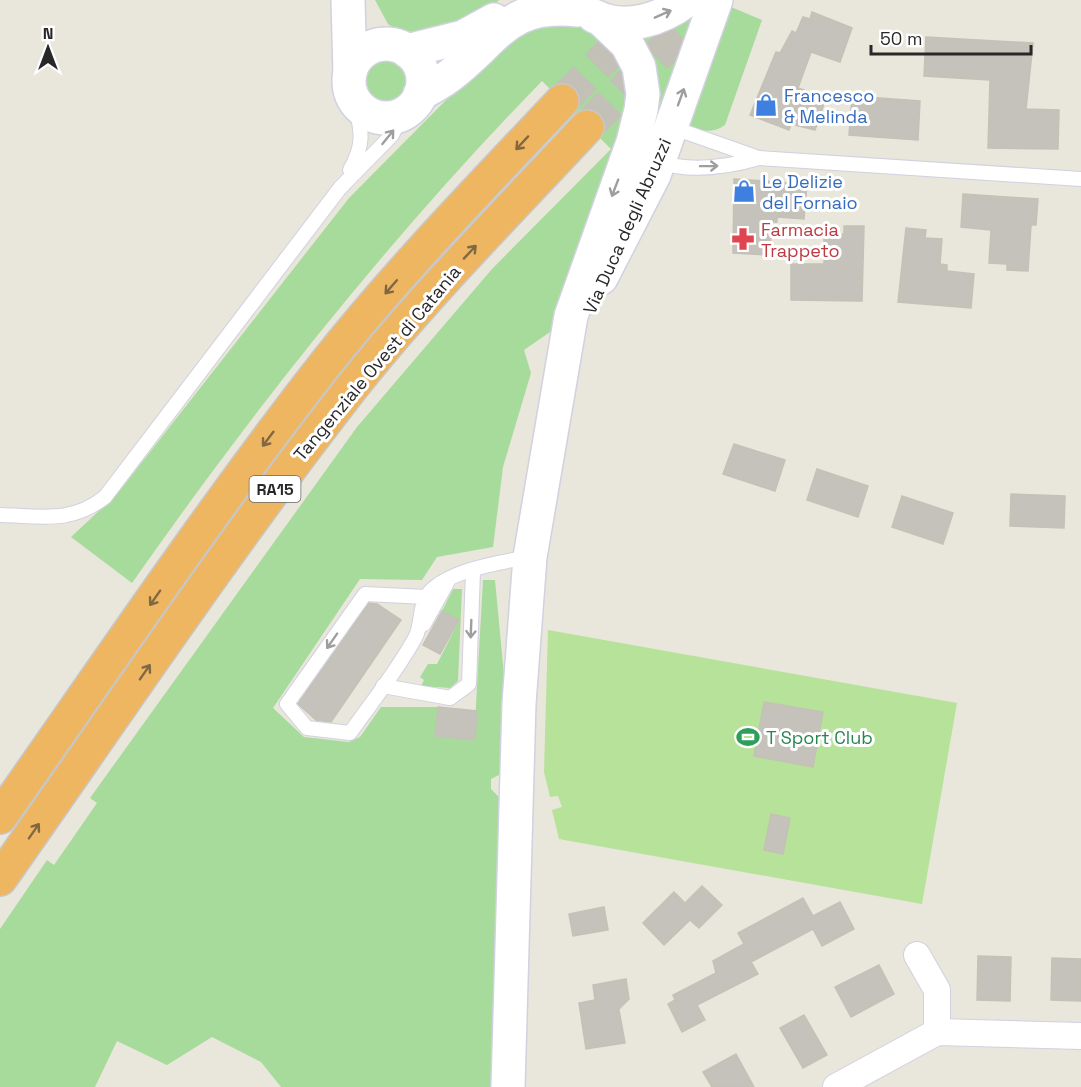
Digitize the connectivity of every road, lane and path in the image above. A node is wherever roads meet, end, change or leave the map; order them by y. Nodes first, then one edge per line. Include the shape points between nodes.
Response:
1 (349, 0) edge
2 (515, 0) edge
3 (687, 0) edge
4 (716, 0) edge
5 (584, 10) edge
6 (398, 48) junction
7 (352, 86) junction
8 (562, 101) tunnel mouth
9 (411, 104) junction
10 (587, 127) tunnel mouth
11 (671, 127) junction
12 (633, 142) junction
13 (759, 158) junction
14 (659, 162) junction
15 (1081, 179) edge
16 (340, 188) junction
17 (561, 383) junction
18 (0, 514) edge
19 (530, 557) junction
20 (473, 571) junction
21 (452, 574) junction
22 (426, 597) junction
23 (417, 636) junction
24 (383, 686) junction
25 (0, 818) edge
26 (0, 879) edge
27 (917, 955) dead end
28 (937, 1032) junction
29 (1081, 1036) edge
30 (508, 1087) edge
31 (836, 1087) edge

1 - 6 main road via 374,33
1 - 7 main road
2 - 6 main road via 477,31 445,43
5 -> 3 main road via 631,23 670,12
11 -> 4 main road, Via Duca degli Abruzzi
5 - 9 main road via 546,8 523,15 500,29 448,77
5 - 12 main road via 627,44 639,68 642,102
6 - 7 main road via 364,51 354,63
6 - 9 main road via 420,68 422,84
7 - 9 main road via 365,111 375,116 391,117
7 - 16 lane via 361,149
8 -> 25 highway, Tangenziale Ovest di Catania / RA15 via 436,235 327,362 225,497
16 -> 9 lane via 392,135
26 -> 10 highway, Tangenziale Ovest di Catania / RA15 via 258,510 354,385 461,262
11 - 13 lane
11 - 14 main road, Via Duca degli Abruzzi
12 - 14 lane via 642,157
12 -> 17 main road via 571,316
14 -> 13 lane via 672,167 733,166
13 - 15 lane
14 - 17 main road, Via Duca degli Abruzzi via 602,276
16 - 18 lane via 105,497 80,514
17 - 19 main road
19 - 20 lane via 490,563
19 - 30 main road via 519,703
20 - 21 lane
20 -> 24 lane via 469,684 450,698
21 - 22 lane
21 - 23 lane
22 - 23 lane
22 -> 24 lane via 365,594 287,704 307,728 350,733
23 - 24 lane
27 - 28 street via 937,990
28 - 29 street
28 - 31 street

